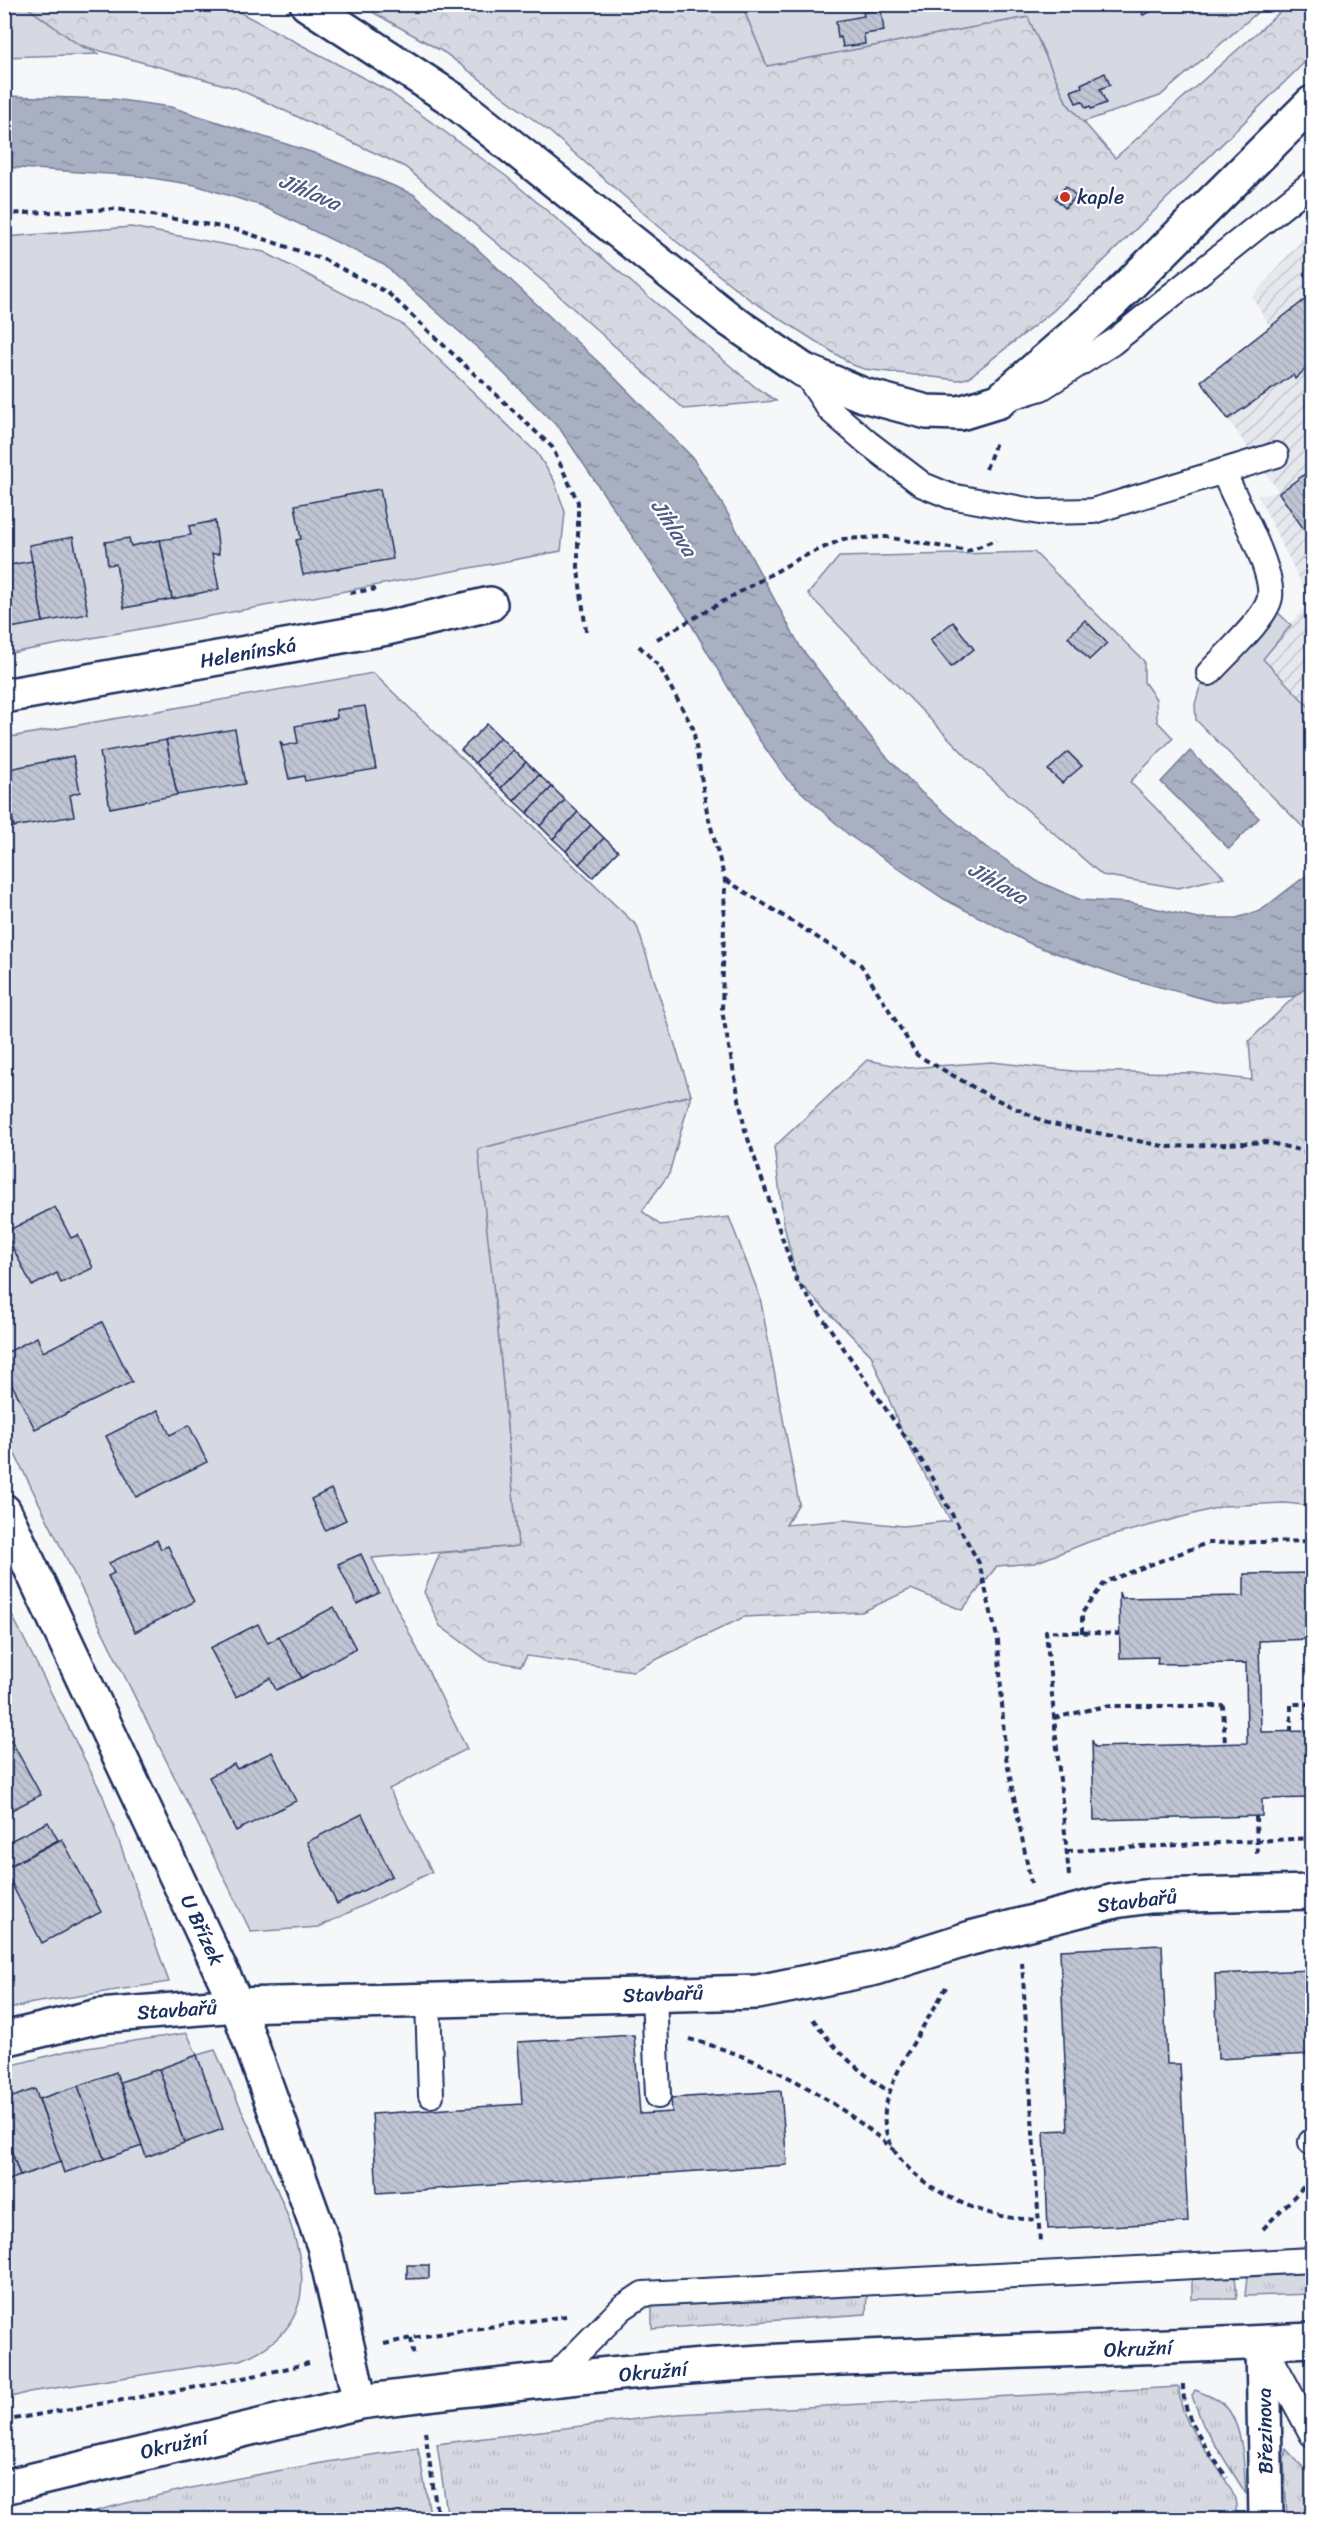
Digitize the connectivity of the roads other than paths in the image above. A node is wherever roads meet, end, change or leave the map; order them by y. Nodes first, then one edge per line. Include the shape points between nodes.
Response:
1 (307, 4) edge
2 (1312, 103) edge
3 (1312, 183) edge
4 (803, 370) junction
5 (999, 401) junction
6 (1276, 455) dead end
7 (1223, 471) junction
8 (490, 604) dead end
9 (1209, 673) dead end
10 (4, 696) edge
11 (4, 1511) edge
12 (1312, 1892) edge
13 (654, 1994) junction
14 (428, 2000) junction
15 (237, 2005) junction
16 (4, 2039) edge
17 (431, 2095) dead end
18 (658, 2096) dead end
19 (1312, 2260) edge
20 (1312, 2340) edge
21 (1263, 2343) junction
22 (550, 2381) junction
23 (360, 2402) junction
24 (1312, 2434) edge
25 (4, 2487) edge
26 (1266, 2520) edge

1 - 4 street via 452,99 730,320
2 - 5 street via 1112,303
3 - 5 lane via 1112,343 1041,388
4 - 5 street via 863,395 927,412 960,413
4 - 7 lane via 830,410 923,485 950,496 1039,512 1093,511
6 - 7 lane
7 - 9 lane via 1267,570 1270,598 1260,617
8 - 10 street, Helenínská via 387,628
11 - 15 street, U Břízek
12 - 13 street, Stavbařů via 1150,1896 1115,1901 970,1938 876,1968 789,1987 758,1992
13 - 14 street, Stavbařů
13 - 18 lane
14 - 15 street, Stavbařů
14 - 17 lane
15 - 16 street, Stavbařů via 99,2016
15 - 23 street, U Břízek via 324,2246
19 - 22 lane via 643,2294 622,2308
20 - 21 street, Okružní
21 - 22 street, Okružní via 760,2362
21 - 24 lane
21 - 26 street, Březinova
22 - 23 street, Okružní
23 - 25 street, Okružní

